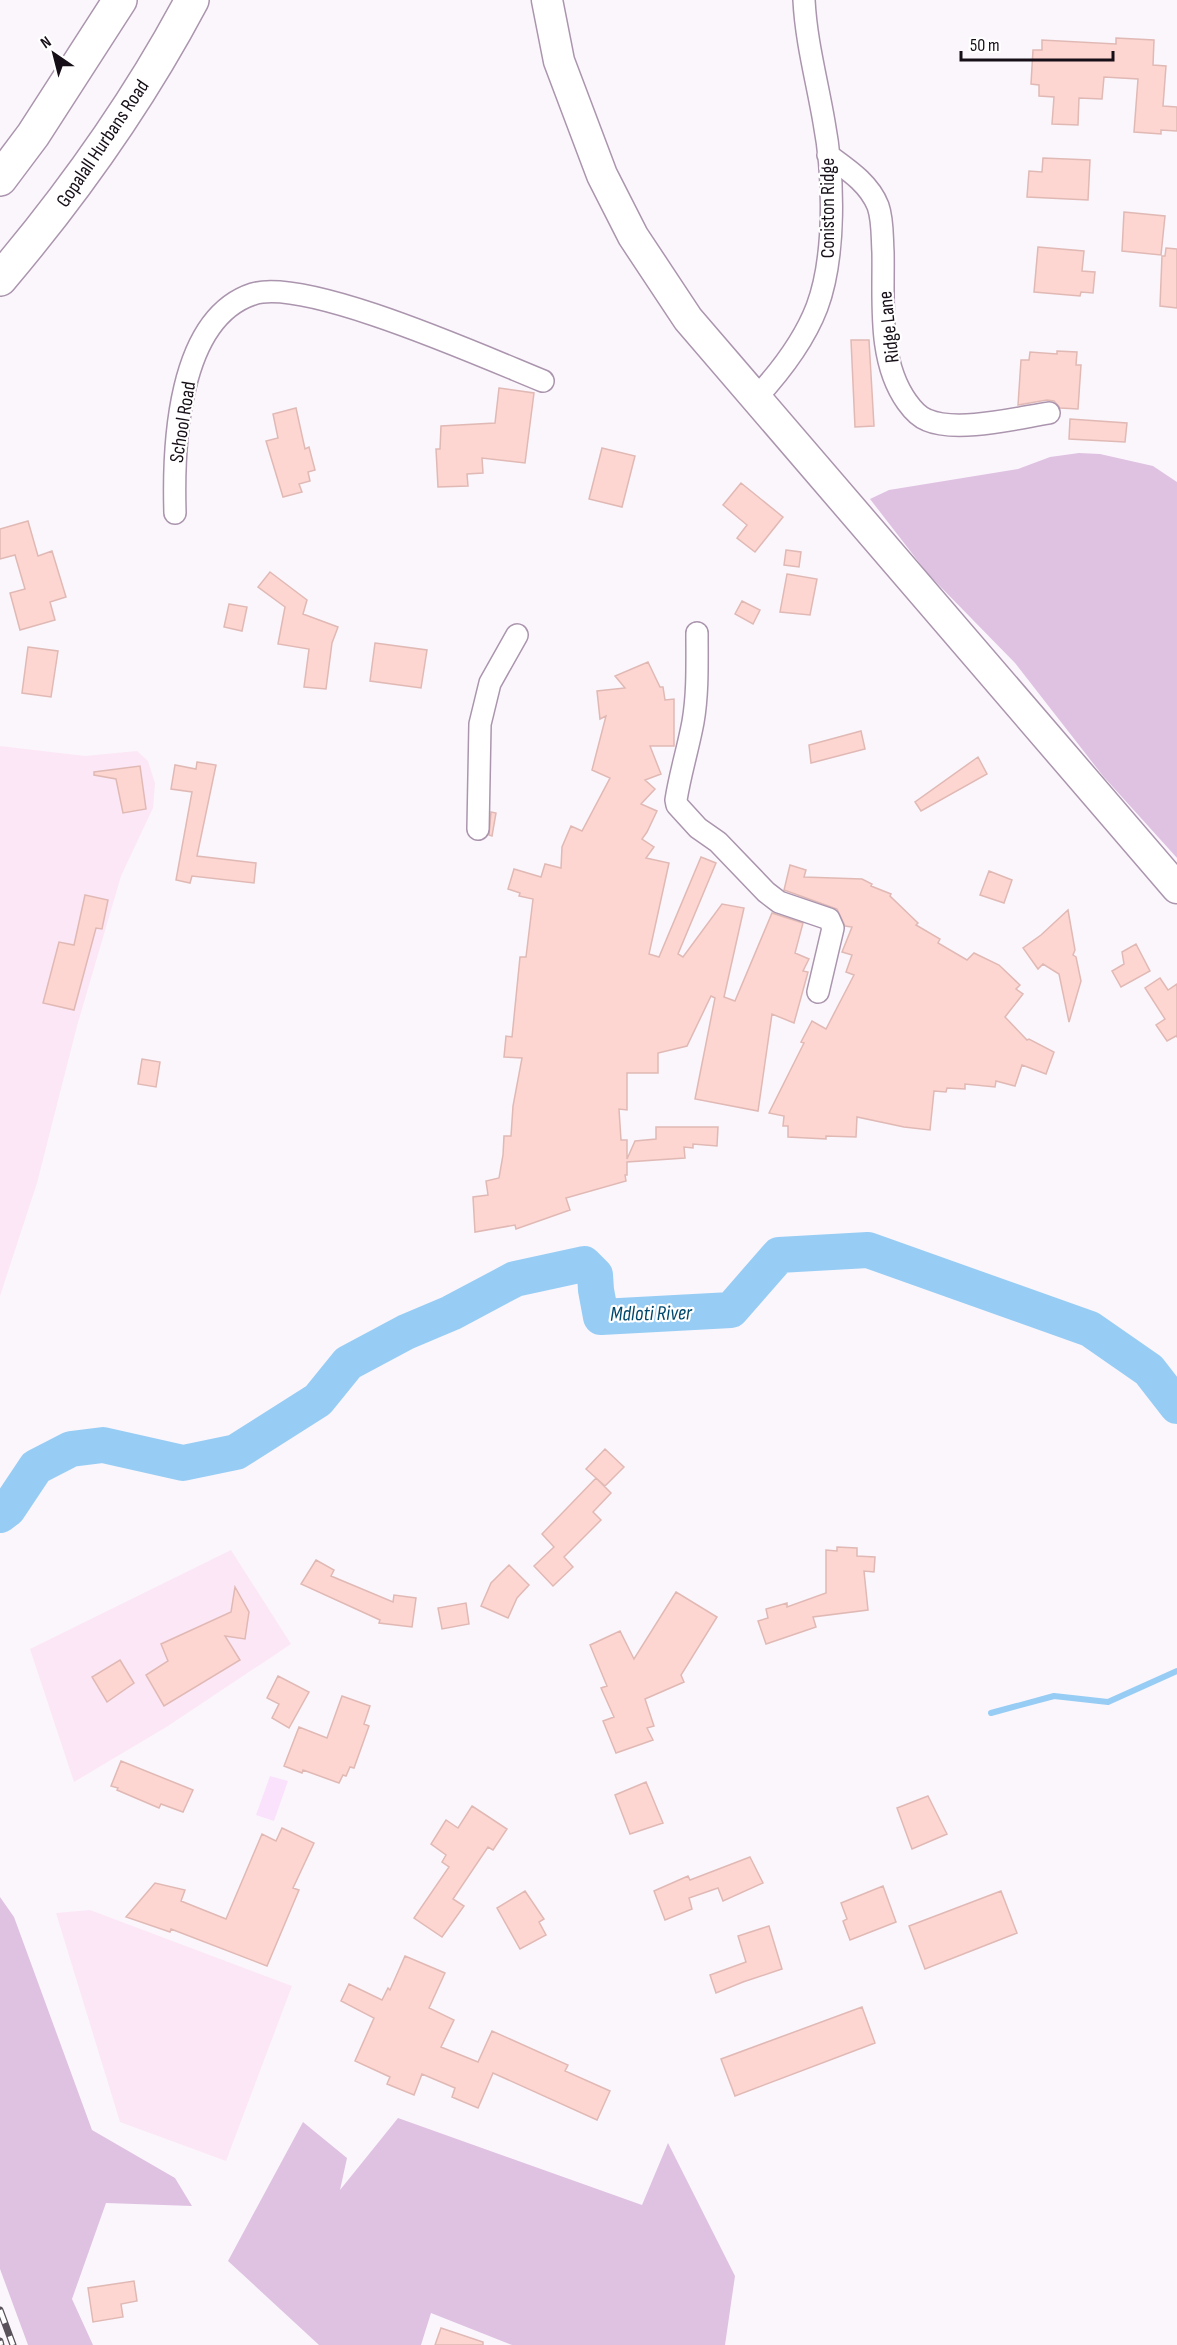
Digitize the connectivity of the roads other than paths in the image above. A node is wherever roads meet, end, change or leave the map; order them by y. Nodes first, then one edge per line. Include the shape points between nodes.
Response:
1 (120, 0) edge
2 (192, 0) edge
3 (547, 0) edge
4 (804, 0) edge
5 (828, 155) junction
6 (0, 179) edge
7 (0, 279) edge
8 (543, 381) dead end
9 (756, 398) junction
10 (1049, 413) dead end
11 (175, 513) dead end
12 (697, 633) dead end
13 (517, 635) dead end
14 (478, 829) dead end
15 (1177, 888) edge
16 (818, 992) dead end

1 - 6 main road
2 - 7 main road, Gopalall Hurbans Road via 114,130
3 - 9 street via 559,61 580,119 602,175 633,236 688,319
4 - 5 street, Coniston Ridge
5 - 9 street, Coniston Ridge via 829,253 820,297 801,340
5 - 10 street, Ridge Lane via 861,181 879,208 890,362 894,379 914,411 927,420 957,425
8 - 11 street, School Road via 362,310 299,295 255,293 228,307 216,319 195,356 181,401
9 - 15 street
12 - 16 street via 693,722 677,805 779,902 829,919 833,928
13 - 14 street via 490,683 480,724

